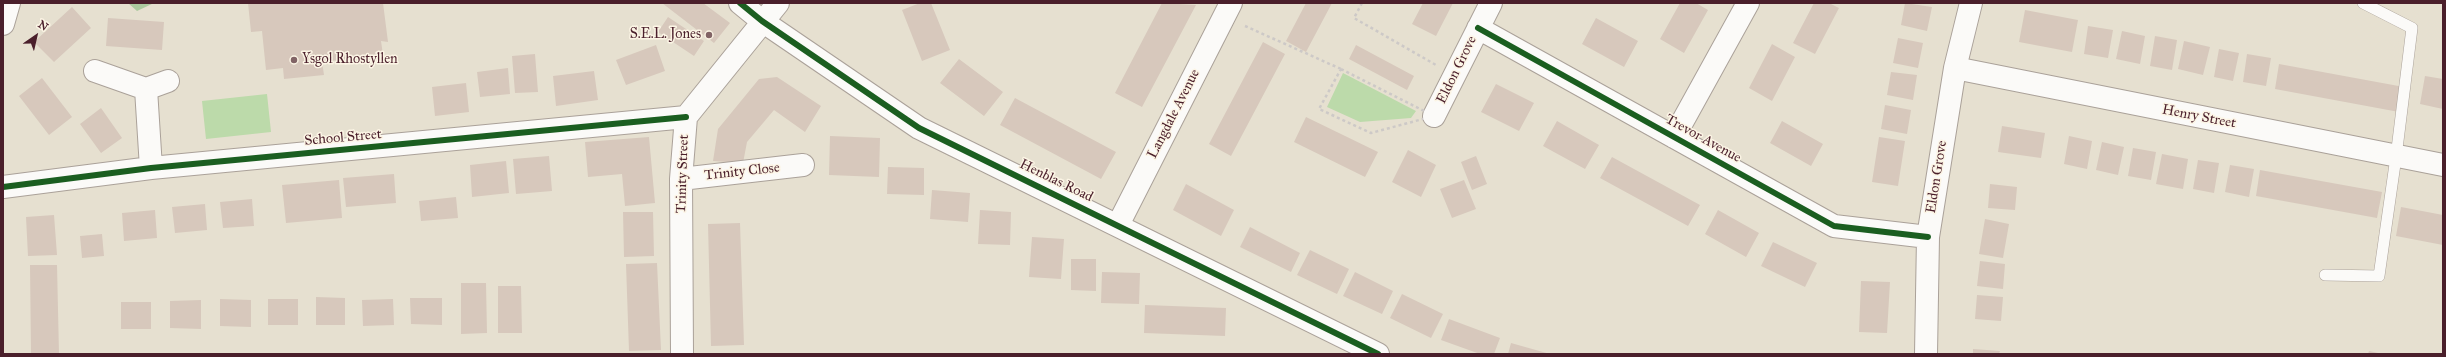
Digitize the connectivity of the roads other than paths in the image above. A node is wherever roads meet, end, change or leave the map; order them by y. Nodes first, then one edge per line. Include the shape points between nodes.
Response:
1 (9, 3) edge
2 (740, 3) edge
3 (778, 3) edge
4 (1491, 3) edge
5 (1748, 3) edge
6 (1971, 3) edge
7 (2364, 3) edge
8 (1227, 9) edge
9 (762, 21) junction
10 (3, 24) edge
11 (1478, 28) junction
12 (1955, 68) junction
13 (95, 71) dead end
14 (168, 81) dead end
15 (146, 89) junction
16 (1434, 116) road end
17 (686, 117) junction
18 (1674, 137) junction
19 (2396, 157) junction
20 (803, 165) dead end
21 (2443, 165) edge
22 (151, 168) junction
23 (681, 179) junction
24 (3, 187) edge
25 (1118, 225) junction
26 (1928, 237) junction
27 (2325, 275) dead end
28 (682, 354) edge
29 (1378, 354) edge
30 (1926, 354) edge

1 - 10 street
2 - 9 street, Henblas Road
3 - 9 street, Trinity Street
4 - 11 street, Eldon Grove
5 - 18 street
6 - 12 street, Eldon Grove
7 - 19 lane via 2412,28
8 - 25 street, Langdale Avenue
9 - 17 street, Trinity Street
9 - 25 street, Henblas Road via 919,128
11 - 16 street, Eldon Grove
11 - 18 street, Trevor Avenue
12 - 19 street, Henry Street
12 - 26 street, Eldon Grove
13 - 15 street
14 - 15 street
15 - 22 street
17 - 22 street, School Street
17 - 23 street, Trinity Street
18 - 26 street, Trevor Avenue via 1834,226
19 - 21 street, Henry Street
19 - 27 lane via 2379,276
20 - 23 street, Trinity Close
22 - 24 street, School Street
23 - 28 street, Trinity Street
25 - 29 street, Henblas Road
26 - 30 street, Eldon Grove

